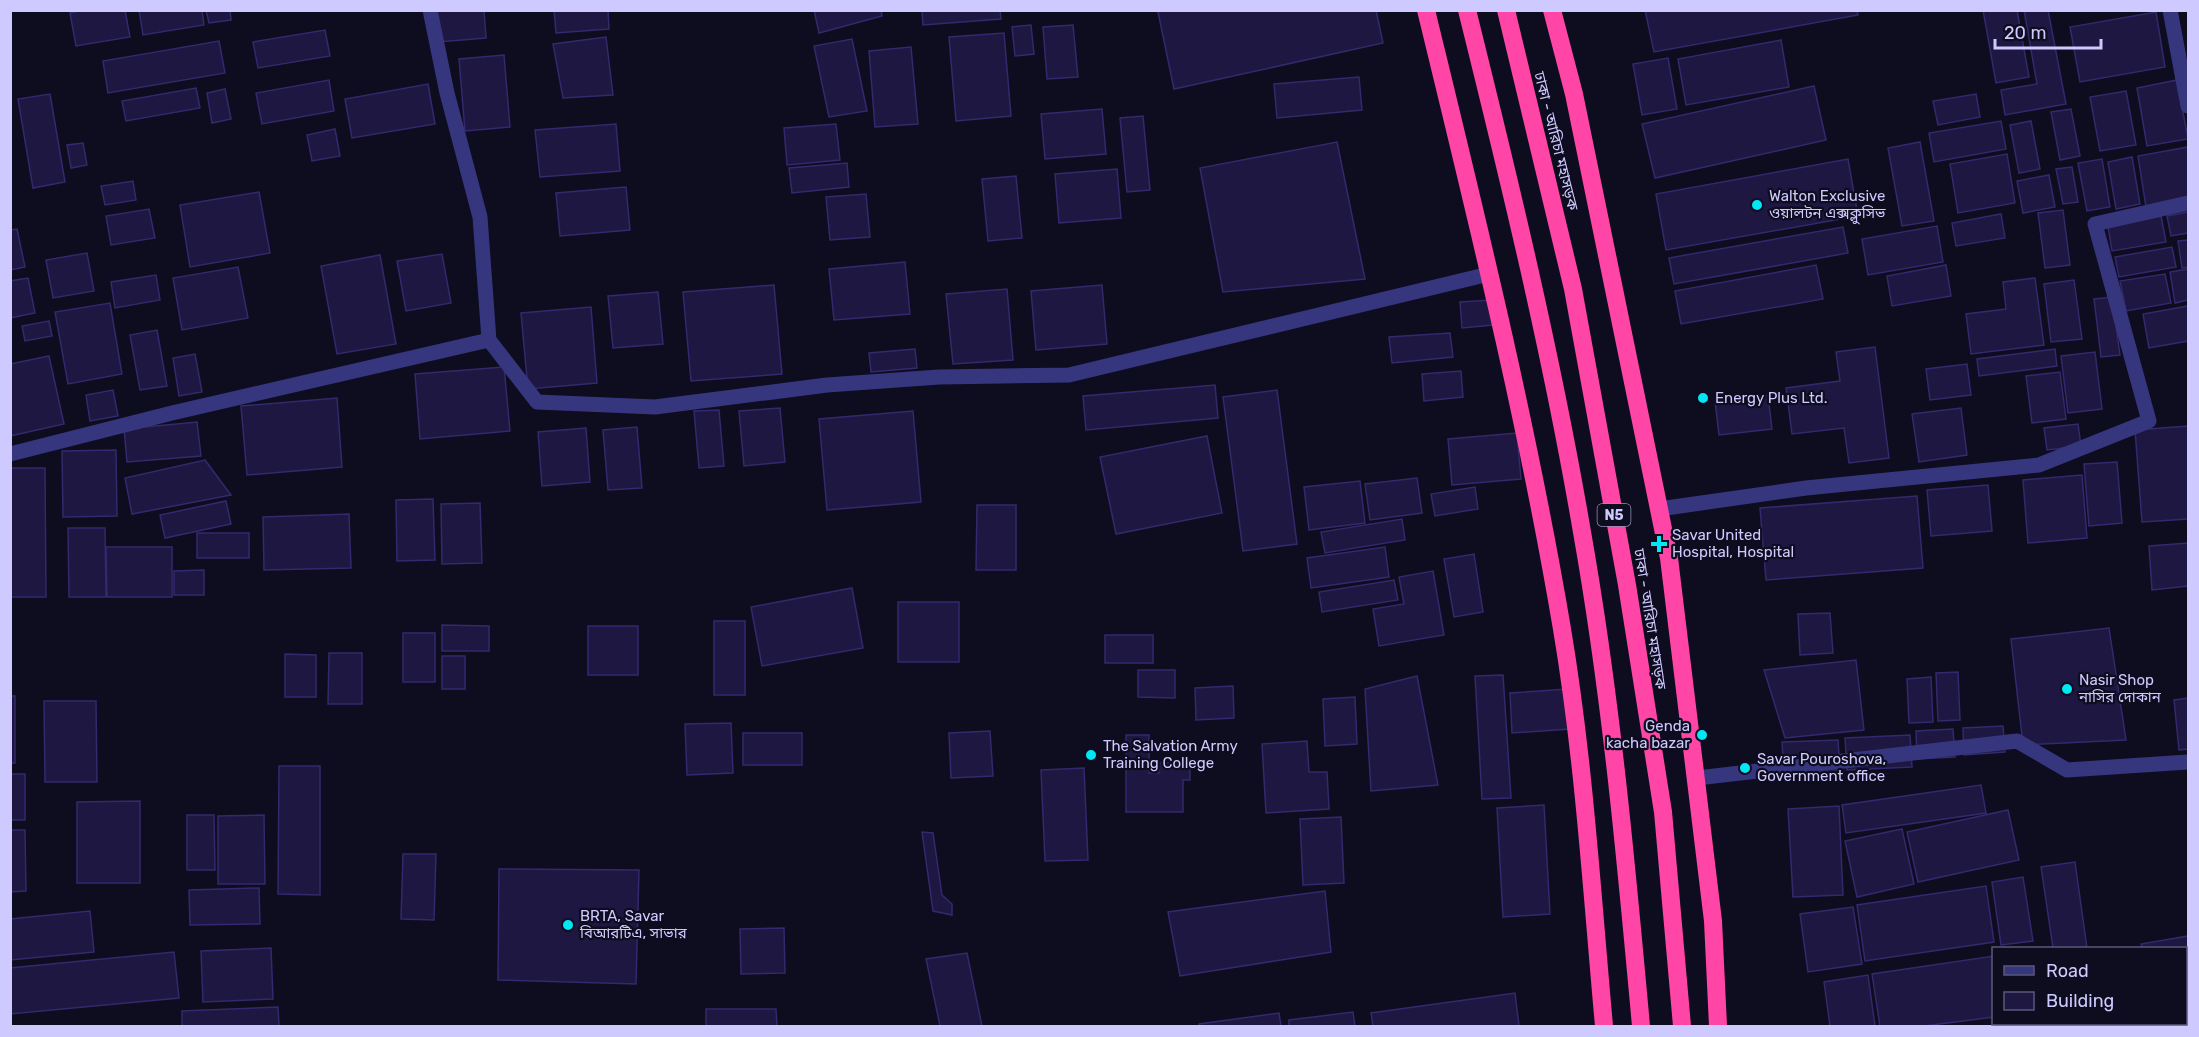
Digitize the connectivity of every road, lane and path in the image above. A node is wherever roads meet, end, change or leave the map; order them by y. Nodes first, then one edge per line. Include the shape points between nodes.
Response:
1 (430, 10) edge
2 (1426, 10) edge
3 (1467, 10) edge
4 (1506, 10) edge
5 (1552, 10) edge
6 (2170, 10) edge
7 (2188, 105) edge
8 (2188, 203) edge
9 (1489, 274) junction
10 (489, 340) junction
11 (10, 454) edge
12 (1659, 509) junction
13 (2188, 762) edge
14 (1697, 778) junction
15 (1604, 1026) edge
16 (1641, 1026) edge
17 (1682, 1026) edge
18 (1718, 1026) edge

1 - 10 street via 480,217
2 - 9 highway
3 - 16 highway, N5 via 1530,264 1582,533 1617,777
4 - 17 highway, ঢাকা - আরিচা মহাসড়ক / N5 via 1573,289 1627,585 1663,812
5 - 12 highway via 1574,94
6 - 7 street
8 - 12 street via 2095,224 2149,421 2039,465 1806,488
9 - 10 street via 1069,375 939,377 826,385 655,407 537,402
9 - 15 highway via 1562,630 1584,801
10 - 11 street via 172,412
12 - 14 highway via 1669,558
13 - 14 street via 2067,770 2017,741
14 - 18 highway via 1713,921

